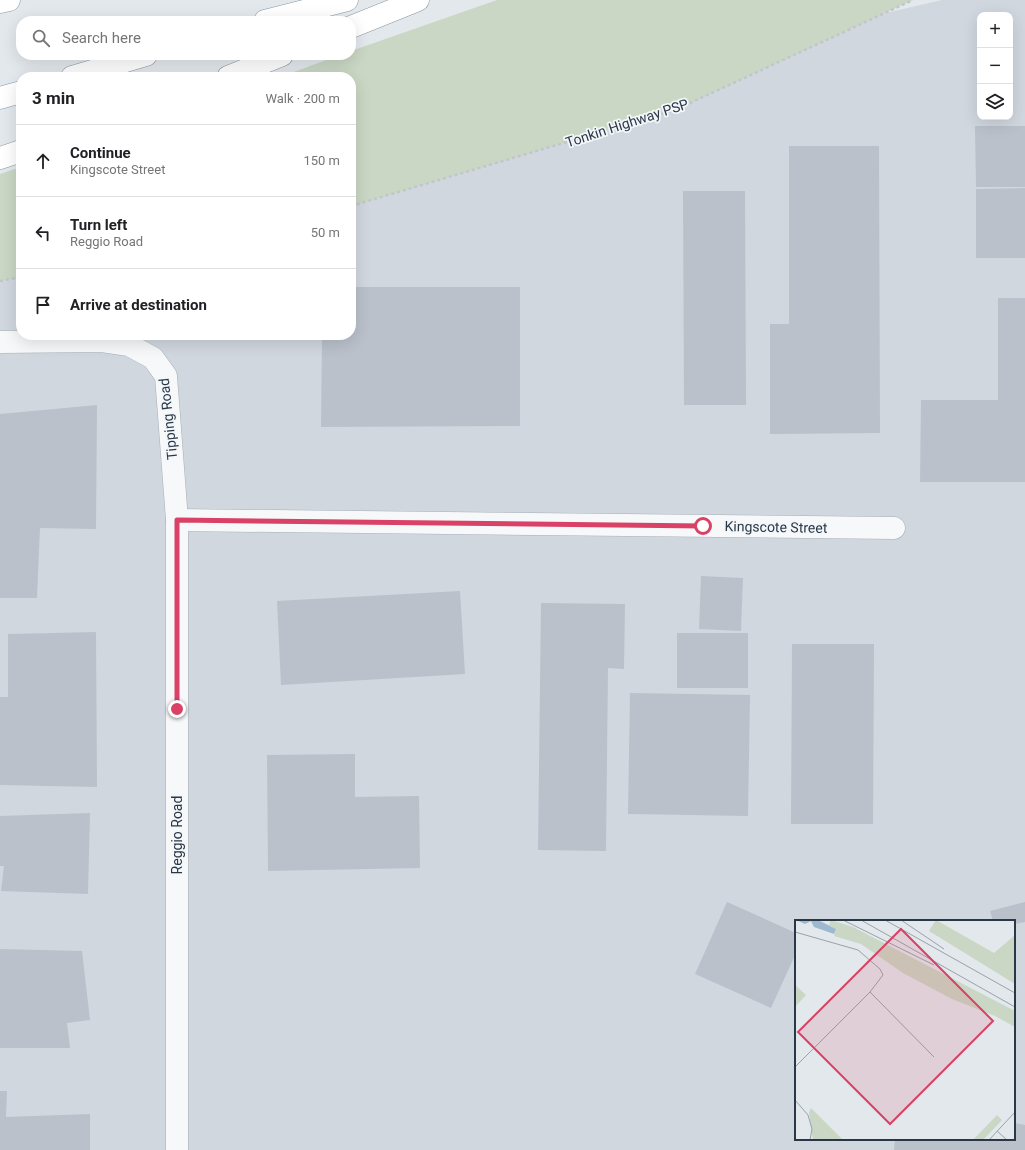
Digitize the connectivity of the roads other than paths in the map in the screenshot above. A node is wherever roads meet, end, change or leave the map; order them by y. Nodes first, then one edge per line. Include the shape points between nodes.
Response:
1 (9, 0) edge
2 (346, 0) edge
3 (418, 0) edge
4 (0, 2) edge
5 (284, 16) edge
6 (356, 25) edge
7 (129, 60) edge
8 (270, 60) edge
9 (89, 72) edge
10 (240, 72) edge
11 (16, 93) edge
12 (0, 98) edge
13 (16, 153) edge
14 (0, 158) edge
15 (0, 342) edge
16 (177, 520) junction
17 (894, 528) dead end
18 (177, 1150) edge

1 - 4 highway
2 - 5 highway
3 - 6 highway
7 - 9 highway
8 - 10 highway
11 - 12 highway
13 - 14 highway
15 - 16 street, Tipping Road via 102,341 129,345 153,358 166,376
16 - 17 street, Kingscote Street
16 - 18 street, Reggio Road

